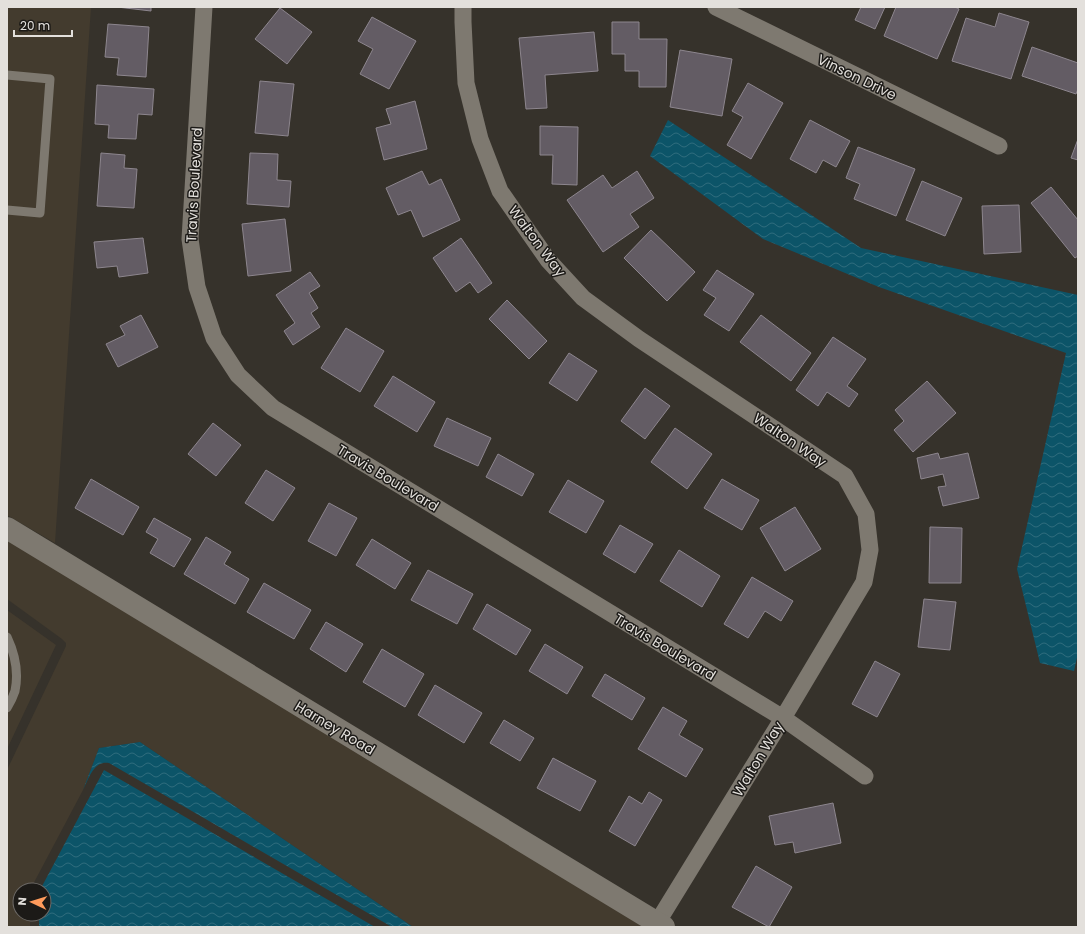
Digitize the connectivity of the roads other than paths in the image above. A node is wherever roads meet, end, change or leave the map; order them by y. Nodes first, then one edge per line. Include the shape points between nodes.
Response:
1 (204, 7) edge
2 (463, 7) edge
3 (716, 7) edge
4 (7, 75) edge
5 (999, 146) dead end
6 (7, 210) edge
7 (7, 528) edge
8 (7, 637) edge
9 (7, 708) edge
10 (783, 718) junction
11 (865, 776) dead end
12 (661, 925) edge

1 - 10 street, Travis Boulevard via 190,239 197,287 214,338 238,375 273,408
2 - 10 street, Walton Way via 466,83 480,139 500,190 548,260 583,298 639,339 845,476 866,514 870,550 864,582
3 - 5 street, Vinson Drive
4 - 6 lane via 50,79 40,213
7 - 12 street, Harney Road
8 - 9 lane via 17,668 15,692
10 - 11 street, Travis Boulevard
10 - 12 street, Walton Way

